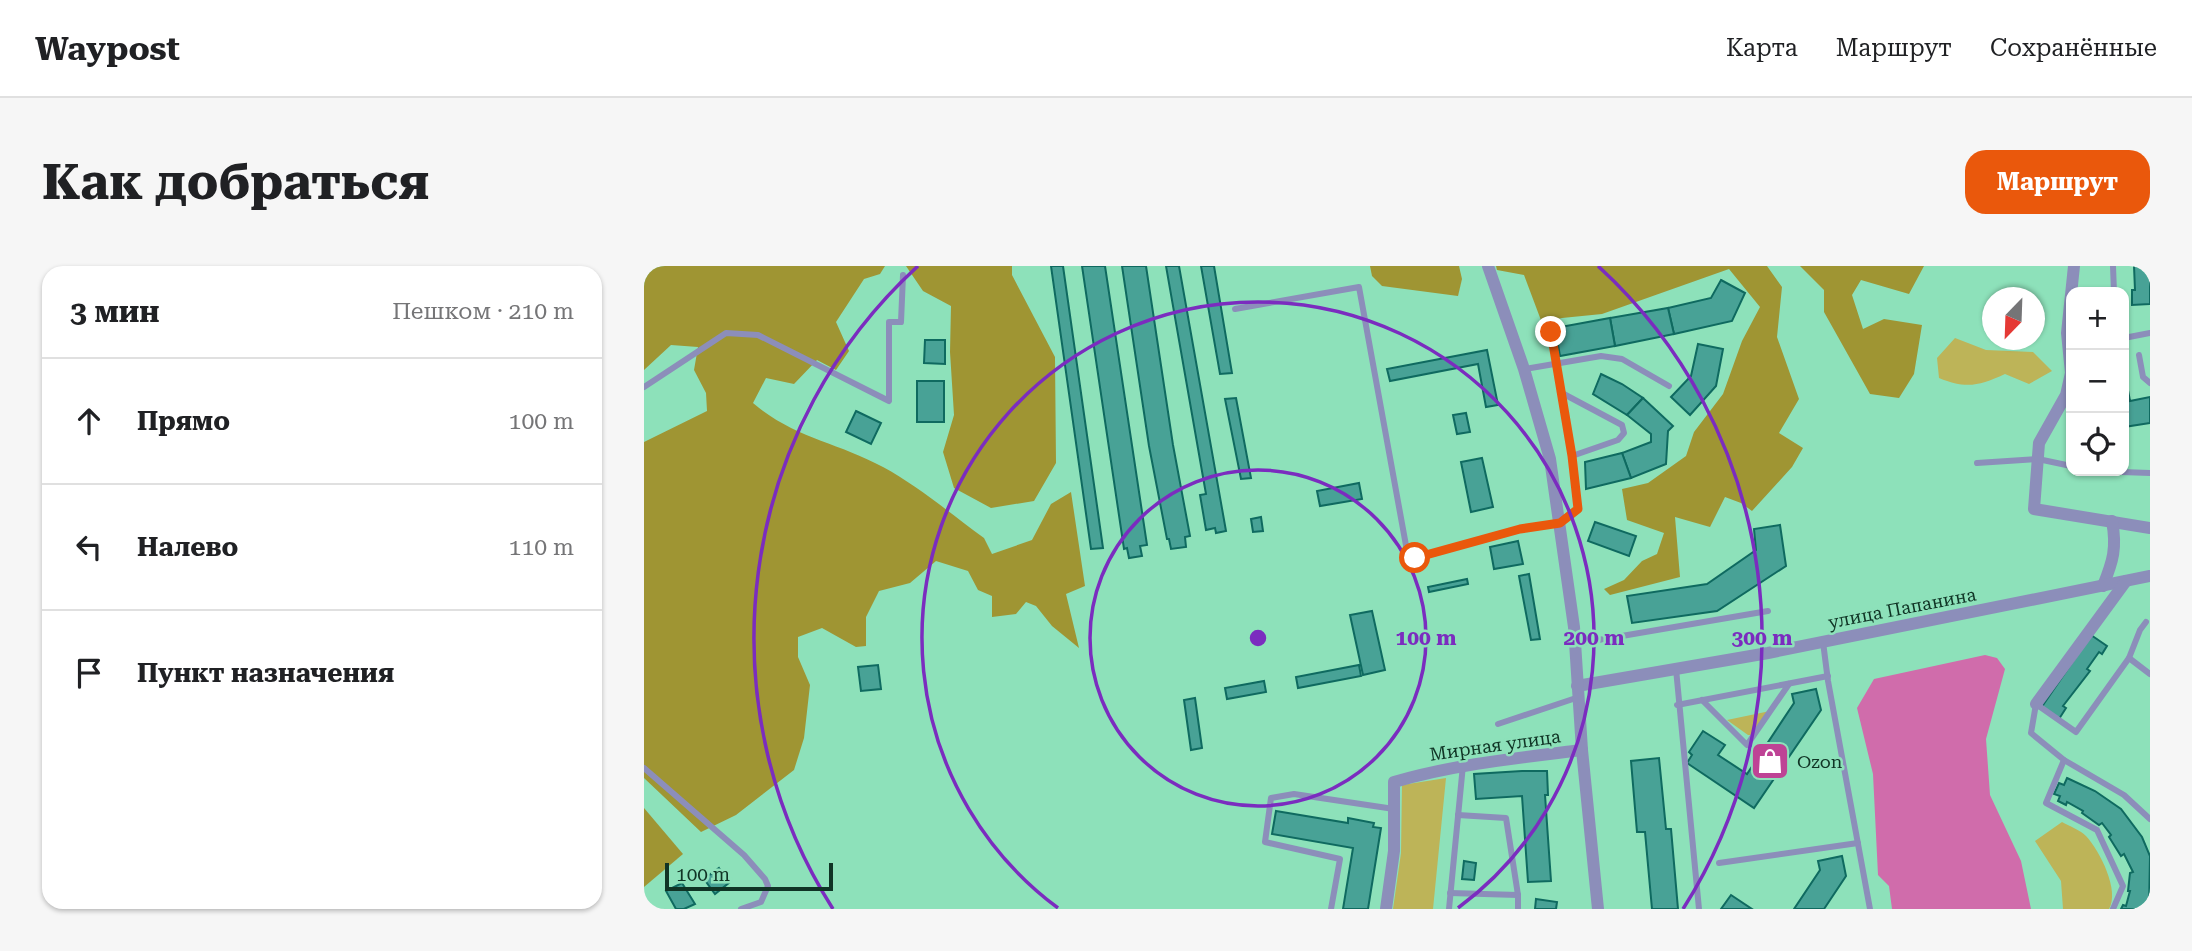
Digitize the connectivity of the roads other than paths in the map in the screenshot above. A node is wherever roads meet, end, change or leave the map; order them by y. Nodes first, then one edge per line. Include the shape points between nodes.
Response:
1 (1488, 266) edge
2 (2074, 266) edge
3 (2112, 266) edge
4 (903, 275) dead end
5 (2073, 287) edge
6 (2114, 287) edge
7 (1235, 309) dead end
8 (1551, 332) dead end
9 (2150, 333) edge
10 (2129, 337) edge
11 (2070, 350) edge
12 (2139, 355) dead end
13 (1555, 364) junction
14 (1524, 369) junction
15 (2150, 383) edge
16 (1668, 386) dead end
17 (644, 387) edge
18 (1560, 392) junction
19 (1572, 456) junction
20 (2038, 459) junction
21 (1977, 463) dead end
22 (2066, 465) edge
23 (2129, 472) edge
24 (2150, 473) edge
25 (2112, 521) junction
26 (1560, 523) junction
27 (2150, 528) edge
28 (2150, 576) edge
29 (2126, 581) junction
30 (2103, 586) junction
31 (1768, 611) dead end
32 (2146, 622) dead end
33 (1824, 642) junction
34 (1575, 644) junction
35 (2129, 658) junction
36 (1676, 669) junction
37 (2150, 674) edge
38 (1828, 676) junction
39 (1789, 684) junction
40 (1578, 692) junction
41 (1702, 700) junction
42 (2036, 704) junction
43 (1677, 705) junction
44 (1498, 724) dead end
45 (1582, 750) junction
46 (2064, 760) junction
47 (1463, 765) junction
48 (644, 768) edge
49 (1394, 809) junction
50 (1458, 815) junction
51 (2150, 819) edge
52 (1858, 843) junction
53 (1718, 863) dead end
54 (1450, 893) junction
55 (1518, 895) junction
56 (741, 909) edge
57 (1331, 909) edge
58 (1386, 909) edge
59 (1448, 909) edge
60 (1518, 909) edge
61 (1598, 909) edge
62 (1699, 909) edge
63 (1870, 909) edge
64 (2113, 909) edge

1 - 14 street, Мирная улица
2 - 5 street
3 - 6 lane
4 - 17 lane via 901,322 889,322 889,401 758,335 726,333
7 - 26 lane via 1359,287 1407,551 1415,558 1520,529
8 - 13 lane
9 - 10 lane
11 - 20 street via 2066,396 2039,443
12 - 15 lane via 2143,377
13 - 14 lane
13 - 16 lane via 1601,356 1622,359
13 - 18 lane
14 - 26 street, Мирная улица via 1549,459
18 - 19 lane
18 - 19 lane via 1624,429 1618,440
19 - 26 lane via 1580,507
20 - 21 lane
20 - 22 lane
20 - 25 street via 2034,509
23 - 24 lane
25 - 27 street
25 - 30 street via 2114,559
26 - 34 street, Мирная улица
28 - 29 street, улица Папанина
29 - 30 street, улица Папанина
29 - 42 street
30 - 33 street, улица Папанина
31 - 34 lane
32 - 35 lane
33 - 36 street, улица Папанина
33 - 38 lane
34 - 40 street, Мирная улица
35 - 37 lane
35 - 42 lane via 2076,732
36 - 40 street, улица Папанина
36 - 43 lane
38 - 39 lane
38 - 52 lane
39 - 41 lane
39 - 41 lane via 1747,745
40 - 44 lane
40 - 45 street, Мирная улица
41 - 43 lane
42 - 46 lane via 2031,733
43 - 62 lane
45 - 47 street, Мирная улица
45 - 61 street
46 - 51 lane via 2124,796
46 - 64 lane via 2046,803 2097,830 2123,886
47 - 49 street, Мирная улица via 1394,782
47 - 50 lane
48 - 56 lane via 765,879 768,886 761,902
49 - 57 lane via 1294,794 1271,798 1265,842 1340,859
49 - 58 street, Мирная улица
50 - 54 lane
50 - 55 lane via 1506,818
52 - 53 lane
52 - 63 lane
54 - 55 lane
54 - 59 lane
55 - 60 lane

